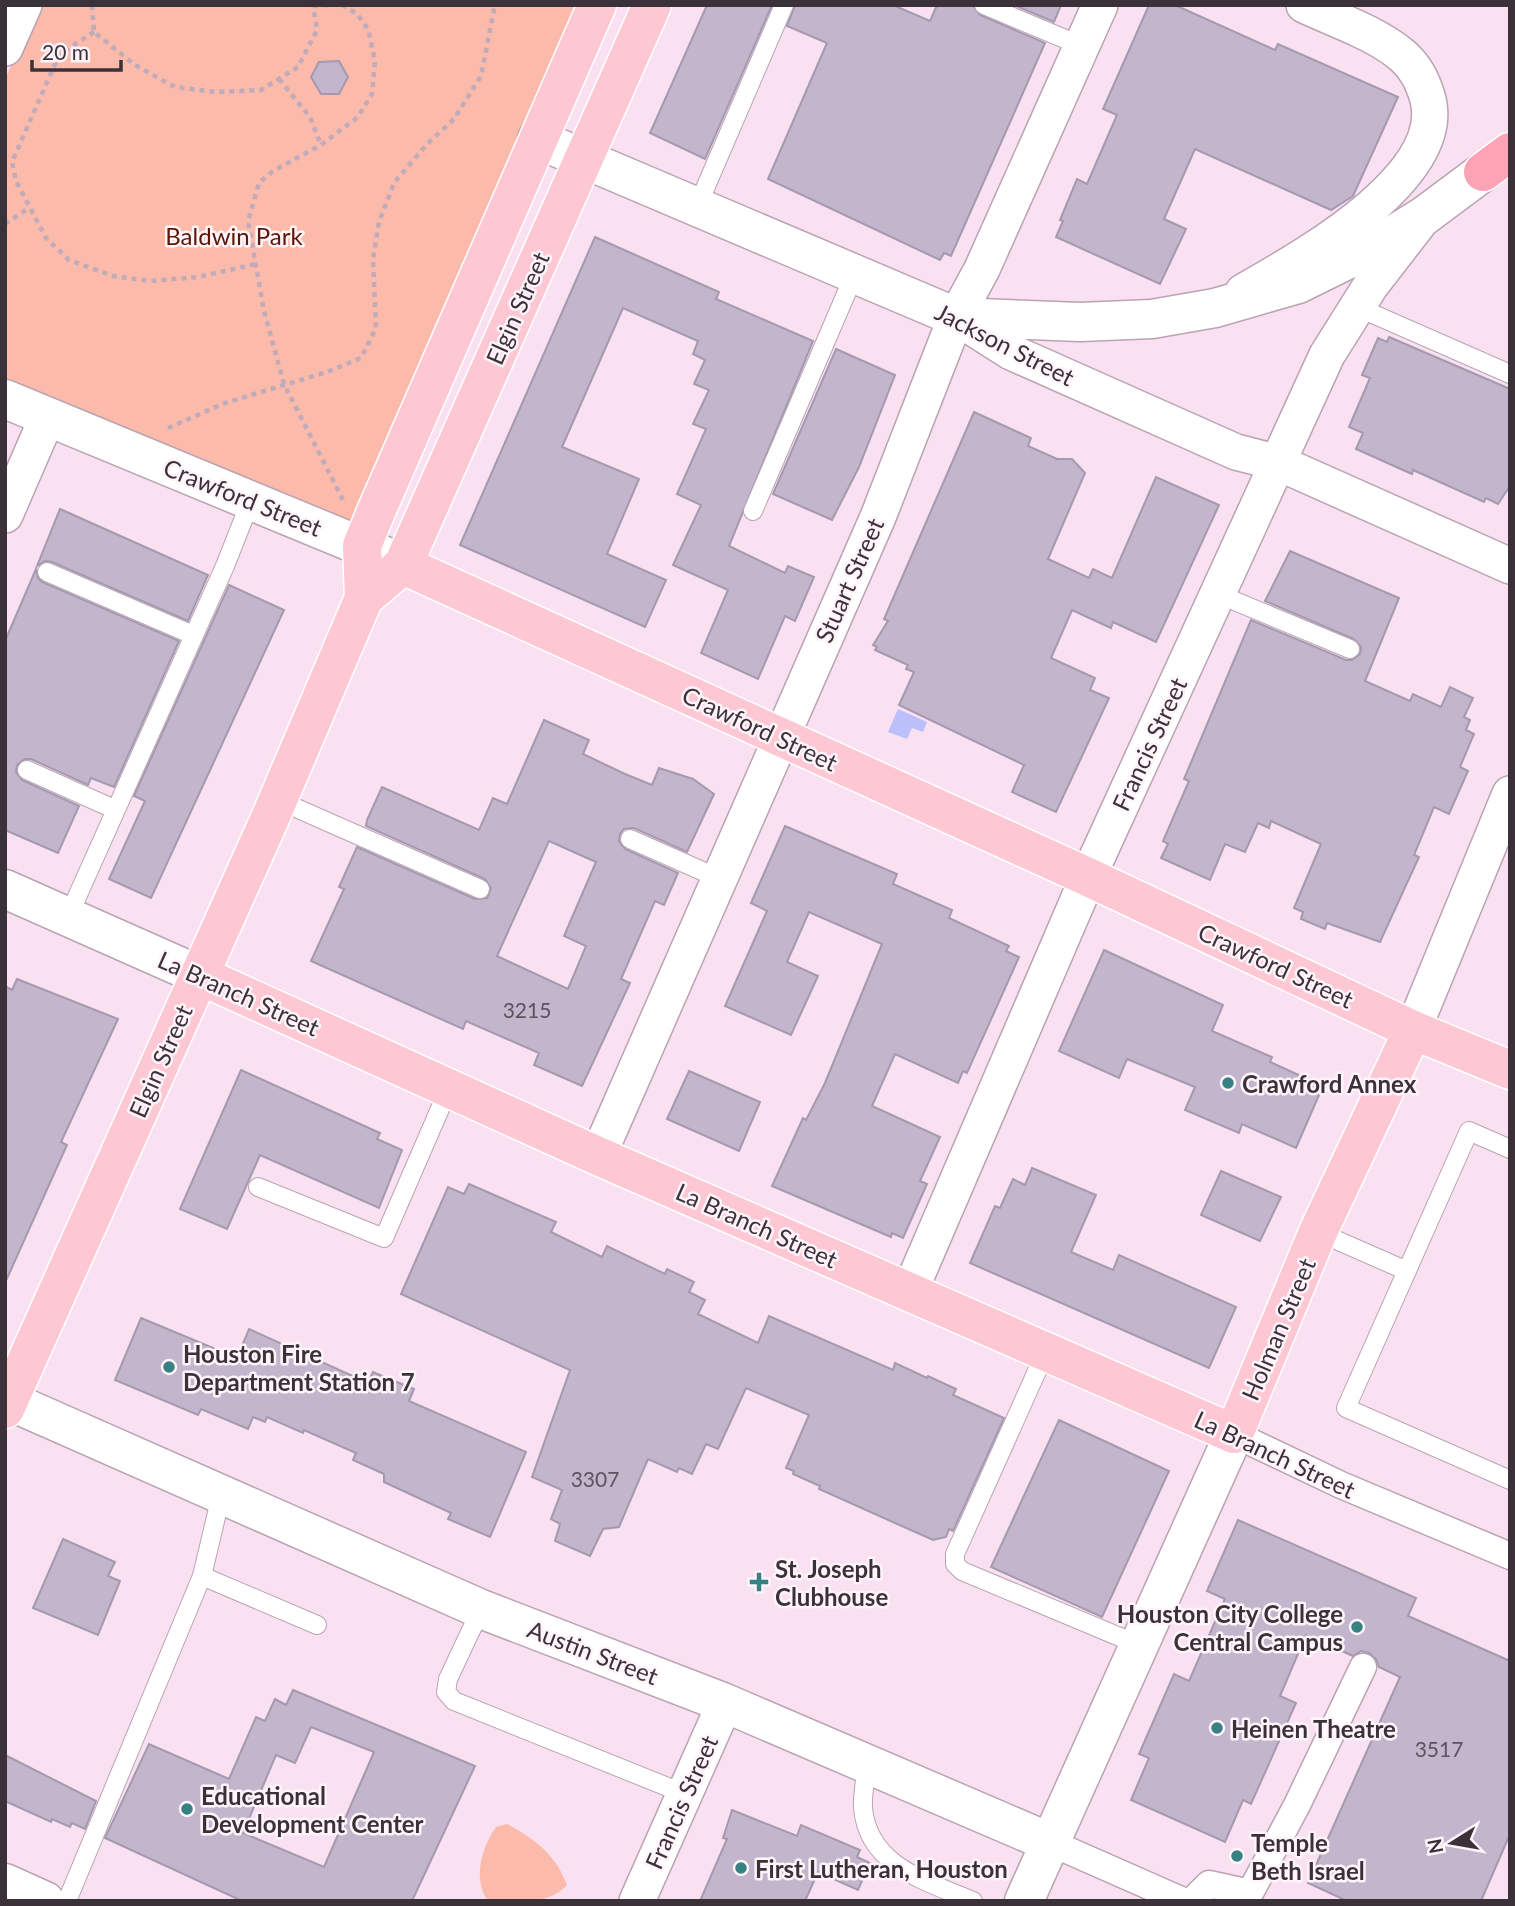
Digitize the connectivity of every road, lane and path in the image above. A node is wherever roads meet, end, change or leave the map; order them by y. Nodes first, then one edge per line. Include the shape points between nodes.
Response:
1 (24, 5) edge
2 (92, 5) edge
3 (313, 5) edge
4 (328, 5) edge
5 (342, 5) edge
6 (495, 5) edge
7 (597, 5) edge
8 (652, 5) edge
9 (784, 5) edge
10 (984, 5) edge
11 (1100, 5) edge
12 (1304, 5) edge
13 (94, 32) junction
14 (1082, 46) junction
15 (5, 48) edge
16 (279, 79) junction
17 (537, 139) junction
18 (321, 145) junction
19 (584, 159) junction
20 (1501, 162) edge
21 (697, 207) junction
22 (29, 208) junction
23 (1424, 216) junction
24 (5, 224) edge
25 (256, 264) junction
26 (855, 274) junction
27 (1215, 307) junction
28 (1357, 307) junction
29 (956, 317) junction
30 (1510, 374) edge
31 (284, 384) junction
32 (5, 399) edge
33 (47, 418) junction
34 (161, 431) dead end
35 (1279, 463) junction
36 (251, 500) junction
37 (346, 506) dead end
38 (753, 511) dead end
39 (5, 515) edge
40 (362, 546) junction
41 (404, 565) junction
42 (1510, 566) edge
43 (47, 572) dead end
44 (1218, 594) junction
45 (364, 598) junction
46 (193, 635) junction
47 (1350, 649) dead end
48 (779, 737) junction
49 (27, 770) dead end
50 (278, 800) junction
51 (114, 809) junction
52 (1506, 814) edge
53 (631, 839) dead end
54 (1088, 877) junction
55 (718, 878) junction
56 (5, 889) edge
57 (480, 889) dead end
58 (68, 917) junction
59 (199, 975) junction
60 (1413, 1030) junction
61 (1510, 1070) edge
62 (449, 1088) junction
63 (1510, 1149) edge
64 (598, 1156) junction
65 (258, 1187) dead end
66 (1318, 1233) junction
67 (1407, 1272) junction
68 (910, 1292) junction
69 (1046, 1352) junction
70 (6, 1403) edge
71 (1234, 1434) junction
72 (1510, 1480) edge
73 (221, 1496) junction
74 (1510, 1556) edge
75 (202, 1576) junction
76 (481, 1609) junction
77 (317, 1625) dead end
78 (1139, 1645) junction
79 (1363, 1667) dead end
80 (725, 1703) junction
81 (867, 1764) junction
82 (685, 1794) junction
83 (1049, 1842) junction
84 (5, 1883) edge
85 (45, 1901) edge
86 (67, 1901) edge
87 (637, 1901) edge
88 (973, 1901) edge
89 (1024, 1901) edge
90 (1183, 1901) edge
91 (1192, 1901) edge

1 - 15 street
2 - 13 path
3 - 4 path
3 - 16 path via 317,30 298,67
5 - 18 path via 357,14 368,29 375,61 372,94 358,117
6 - 31 path via 481,76 454,119 394,183 379,222 373,258 376,328 361,358
7 - 17 main road, Elgin Street
8 - 19 main road, Elgin Street
9 - 21 lane
10 - 14 lane
11 - 14 street, Stuart Street
12 - 27 street via 1403,56 1421,75 1432,111 1429,131 1416,159 1394,188 1301,259
13 - 16 path via 135,65 175,86 215,92 261,90
13 - 22 path via 59,55 12,162
14 - 29 street, Stuart Street
16 - 18 path via 310,117
17 - 19 street, Jackson Street
17 - 40 main road, Elgin Street
18 - 25 path via 259,183 248,221
19 - 21 street, Jackson Street
19 - 41 main road, Elgin Street
20 - 23 street
21 - 26 street, Jackson Street
22 - 24 path
22 - 25 path via 46,238 69,260 113,276 150,281 198,277
23 - 27 street via 1298,284
23 - 28 street, Francis Street
25 - 31 path
26 - 29 street, Jackson Street
26 - 38 lane
27 - 29 street via 1152,320
28 - 30 lane
28 - 35 street, Francis Street via 1327,355
29 - 35 street, Jackson Street via 1011,352 1236,453
29 - 48 street, Stuart Street via 878,517
31 - 34 path
31 - 37 path
32 - 33 street, Crawford Street
33 - 36 street, Crawford Street
33 - 39 street
35 - 42 street, Jackson Street
35 - 44 street, Francis Street
36 - 40 street, Crawford Street
36 - 46 lane
40 - 41 street, Crawford Street
40 - 45 main road, Elgin Street
41 - 45 main road, Elgin Street
41 - 48 main road, Crawford Street
43 - 46 lane
44 - 47 lane
44 - 54 street, Francis Street
45 - 50 main road, Elgin Street
46 - 51 lane
48 - 54 main road, Crawford Street
48 - 55 street, Stuart Street
49 - 51 lane
50 - 57 lane
50 - 59 main road, Elgin Street
51 - 58 lane
52 - 60 street, Holman Street
53 - 55 lane
54 - 60 main road, Crawford Street
54 - 68 street, Francis Street
55 - 64 street, Stuart Street
56 - 58 street, La Branch Street
58 - 59 street, La Branch Street
59 - 62 main road, La Branch Street
59 - 70 main road, Elgin Street
60 - 61 main road, Crawford Street
60 - 66 main road, Holman Street
62 - 64 main road, La Branch Street
62 - 65 lane via 384,1238
63 - 67 lane via 1469,1131
64 - 68 main road, La Branch Street
66 - 67 lane
66 - 71 main road, Holman Street
67 - 72 lane via 1346,1408
68 - 69 main road, La Branch Street
69 - 71 main road, La Branch Street
69 - 78 lane via 955,1555 955,1564 962,1571
70 - 73 street, Austin Street
71 - 74 street, La Branch Street
71 - 78 street, Holman Street
73 - 75 lane
73 - 76 street, Austin Street
75 - 77 lane
75 - 86 lane
76 - 80 street, Austin Street
76 - 82 lane via 448,1679 446,1692 454,1701
78 - 83 street, Holman Street
79 - 91 street via 1250,1893 1209,1884
80 - 81 street, Austin Street
80 - 82 street, Francis Street
81 - 83 street, Austin Street
81 - 88 lane via 863,1805 873,1844 903,1869
82 - 87 street, Francis Street
83 - 89 street, Holman Street
83 - 90 street, Austin Street
84 - 85 street

